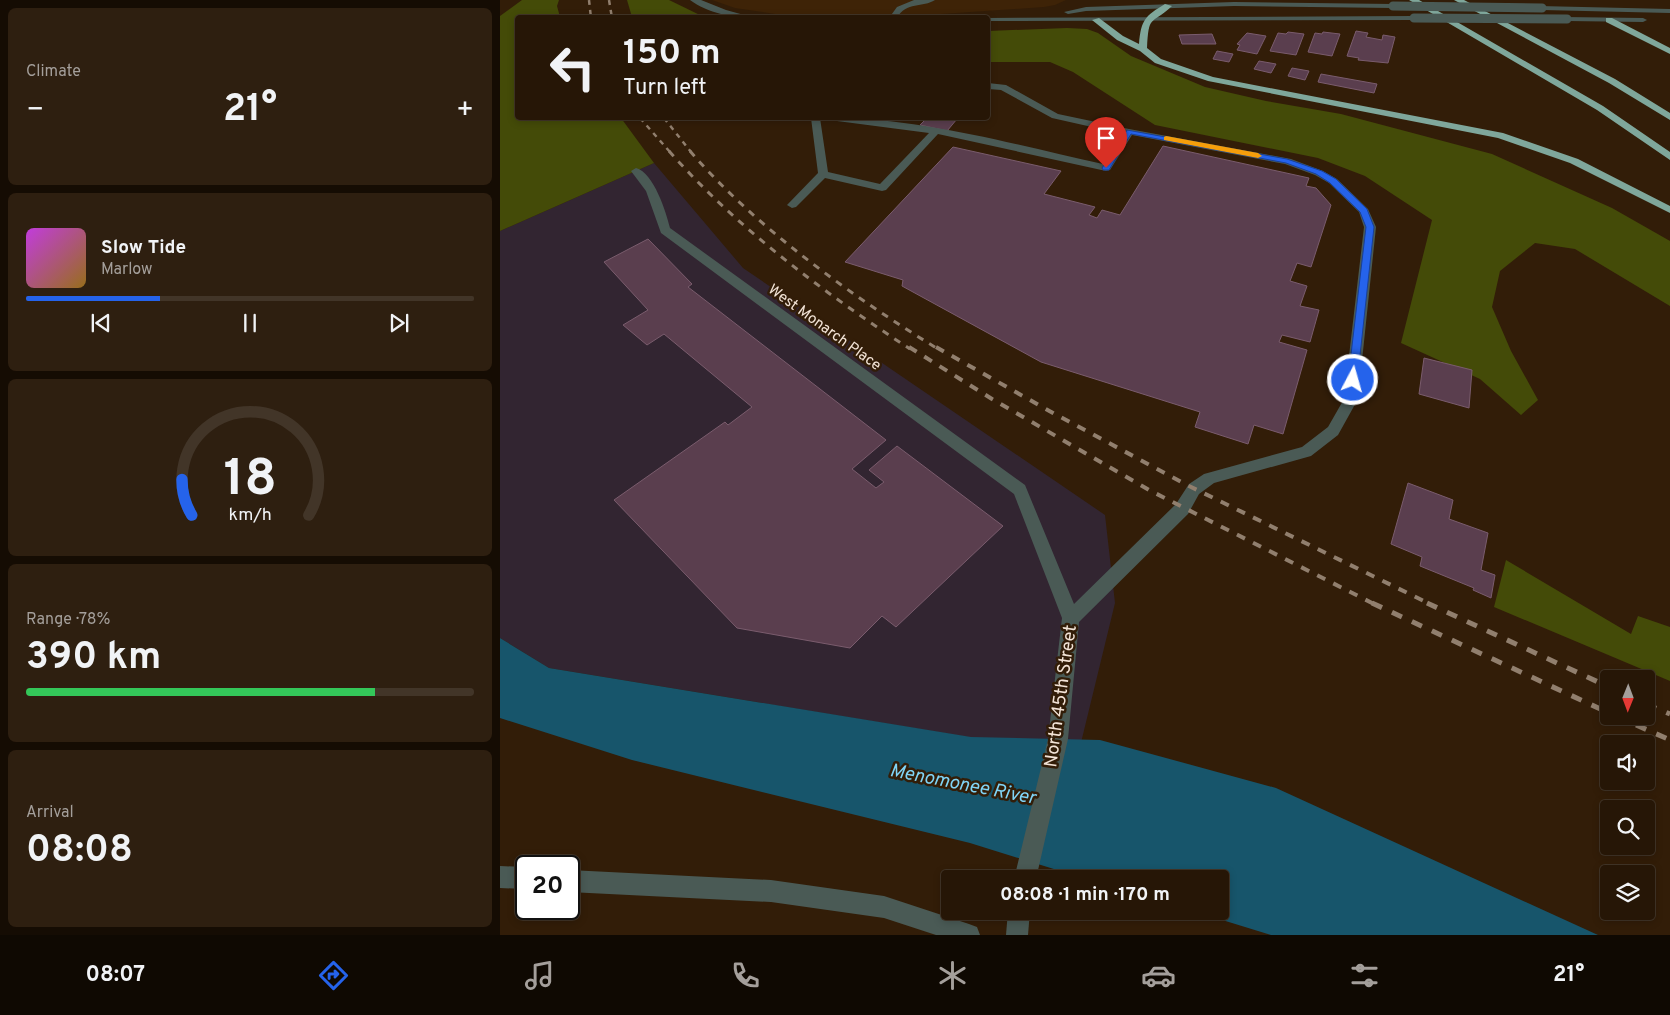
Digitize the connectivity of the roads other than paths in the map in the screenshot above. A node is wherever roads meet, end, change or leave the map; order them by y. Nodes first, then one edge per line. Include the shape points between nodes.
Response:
1 (931, 0) edge
2 (1082, 0) edge
3 (1412, 0) edge
4 (1458, 0) edge
5 (1566, 0) edge
6 (697, 2) edge
7 (1250, 2) edge
8 (1167, 3) edge
9 (1584, 8) junction
10 (1086, 9) junction
11 (1670, 11) edge
12 (738, 15) edge
13 (894, 15) edge
14 (1032, 17) junction
15 (990, 19) edge
16 (1147, 19) junction
17 (1096, 20) junction
18 (1609, 20) junction
19 (1670, 20) edge
20 (1143, 49) junction
21 (1670, 51) edge
22 (990, 86) edge
23 (1670, 117) edge
24 (815, 120) edge
25 (852, 120) edge
26 (936, 131) junction
27 (1129, 132) junction
28 (1670, 157) edge
29 (636, 171) dead end
30 (823, 174) junction
31 (792, 205) dead end
32 (1670, 210) edge
33 (1020, 490) joint
34 (1071, 618) junction
35 (1027, 870) edge
36 (500, 877) edge
37 (515, 878) edge
38 (580, 881) edge
39 (1018, 920) edge
40 (969, 935) edge
41 (1017, 935) edge

1 - 13 street via 904,5
2 - 10 street
3 - 28 highway via 1600,108
4 - 23 highway via 1612,81
5 - 9 street
6 - 12 street
7 - 8 street
7 - 9 street, bridge
8 - 10 street
8 - 16 highway
9 - 11 street
9 - 18 street
10 - 14 street
10 - 17 street
14 - 15 street
14 - 17 street
16 - 17 street
16 - 18 street, bridge
16 - 20 highway via 1143,27
17 - 20 highway via 1120,38
18 - 19 street
18 - 21 highway
20 - 32 highway via 1158,61 1211,79 1500,135 1574,161
22 - 27 street via 1003,87 1055,116
24 - 30 street
25 - 26 street
26 - 27 street via 1106,168
26 - 30 street via 882,188
27 - 34 street via 1287,161 1333,181 1364,211 1370,227 1351,399 1333,431 1306,452 1209,478 1194,488 1182,509
29 - 33 street, West Monarch Place via 659,204 665,230
30 - 31 street
33 - 34 street, North 45th Street
34 - 35 street, North 45th Street via 1058,739
36 - 37 street
38 - 40 street via 771,891 884,907
39 - 41 street

